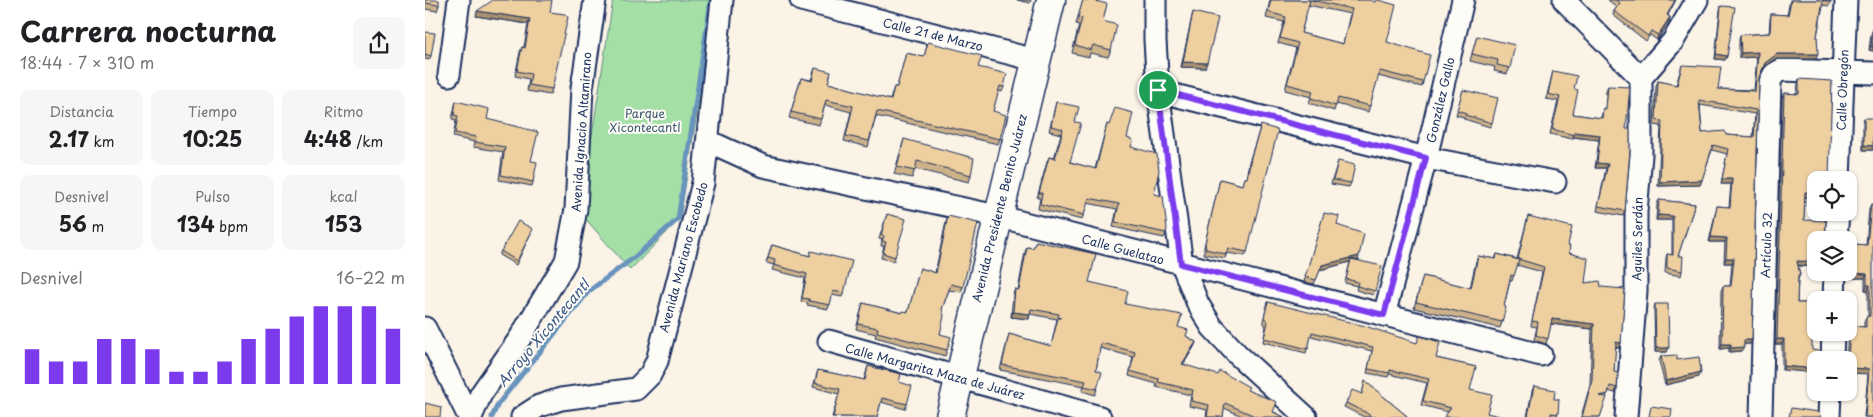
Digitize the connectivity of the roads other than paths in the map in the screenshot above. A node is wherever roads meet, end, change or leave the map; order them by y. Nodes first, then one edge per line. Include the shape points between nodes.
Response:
1 (459, 0) edge
2 (595, 0) edge
3 (722, 0) edge
4 (801, 0) edge
5 (1051, 0) edge
6 (1155, 0) edge
7 (1463, 0) edge
8 (1564, 0) edge
9 (1697, 0) edge
10 (1845, 0) edge
11 (1035, 60) junction
12 (1647, 72) junction
13 (1843, 73) junction
14 (1873, 73) edge
15 (449, 75) dead end
16 (1158, 90) junction
17 (708, 141) junction
18 (1426, 158) junction
19 (1839, 171) edge
20 (1555, 182) dead end
21 (997, 216) junction
22 (1181, 264) junction
23 (1384, 315) junction
24 (425, 328) edge
25 (829, 342) dead end
26 (1541, 354) dead end
27 (959, 376) junction
28 (1830, 401) edge
29 (470, 417) edge
30 (522, 417) edge
31 (950, 417) edge
32 (1100, 417) edge
33 (1306, 417) edge
34 (1626, 417) edge
35 (1761, 417) edge
36 (1829, 417) edge

1 - 15 street
2 - 29 street, Avenida Ignacio Altamirano via 582,88 576,209 566,261 520,338 481,394
3 - 17 street, Avenida Mariano Escobedo
4 - 11 street, Calle 21 de Marzo
5 - 11 street, Avenida Presidente Benito Juárez
6 - 16 street
7 - 18 street, González Gallo
8 - 12 street
9 - 12 street via 1685,24
10 - 13 street, Calle Obregón
11 - 21 street, Avenida Presidente Benito Juárez
12 - 34 street, Aguiles Serdán
13 - 14 street
13 - 19 street, Calle Obregón
13 - 35 street, Artículo 32 via 1781,70 1770,82
16 - 18 street
16 - 22 street
17 - 21 street, Calle Guelatao via 763,166
17 - 30 street, Avenida Mariano Escobedo via 703,183 657,361 650,375 636,389 561,399 539,406
18 - 20 street
18 - 23 street, González Gallo
21 - 22 street, Calle Guelatao
21 - 27 street, Avenida Presidente Benito Juárez
22 - 23 street, Calle Guelatao
22 - 33 street via 1212,327
23 - 26 street, Calle Guelatao
24 - 29 street
25 - 27 street, Calle Margarita Maza de Juárez
27 - 31 street, Avenida Presidente Benito Juárez
27 - 32 street, Calle Margarita Maza de Juárez
28 - 36 street

